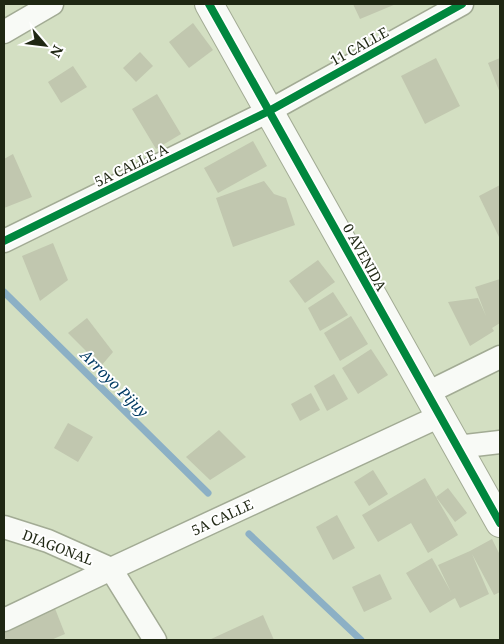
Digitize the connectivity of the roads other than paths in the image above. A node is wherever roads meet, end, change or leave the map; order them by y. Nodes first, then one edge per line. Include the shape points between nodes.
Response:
1 (52, 4) edge
2 (209, 4) edge
3 (462, 4) edge
4 (4, 32) edge
5 (269, 111) junction
6 (4, 241) edge
7 (500, 357) edge
8 (434, 405) junction
9 (500, 442) edge
10 (458, 447) junction
11 (500, 523) edge
12 (4, 527) edge
13 (111, 569) junction
14 (4, 620) edge
15 (155, 640) edge

1 - 4 street
2 - 5 street, 0 AVENIDA
3 - 5 street, 11 CALLE
5 - 6 street, 5A CALLE A
5 - 8 street, 0 AVENIDA
7 - 8 street, 5A CALLE
8 - 10 street, 0 AVENIDA
8 - 13 street, 5A CALLE
9 - 10 street
10 - 11 street, 0 AVENIDA
12 - 13 street, DIAGONAL via 48,541
13 - 14 street, 5A CALLE
13 - 15 street

